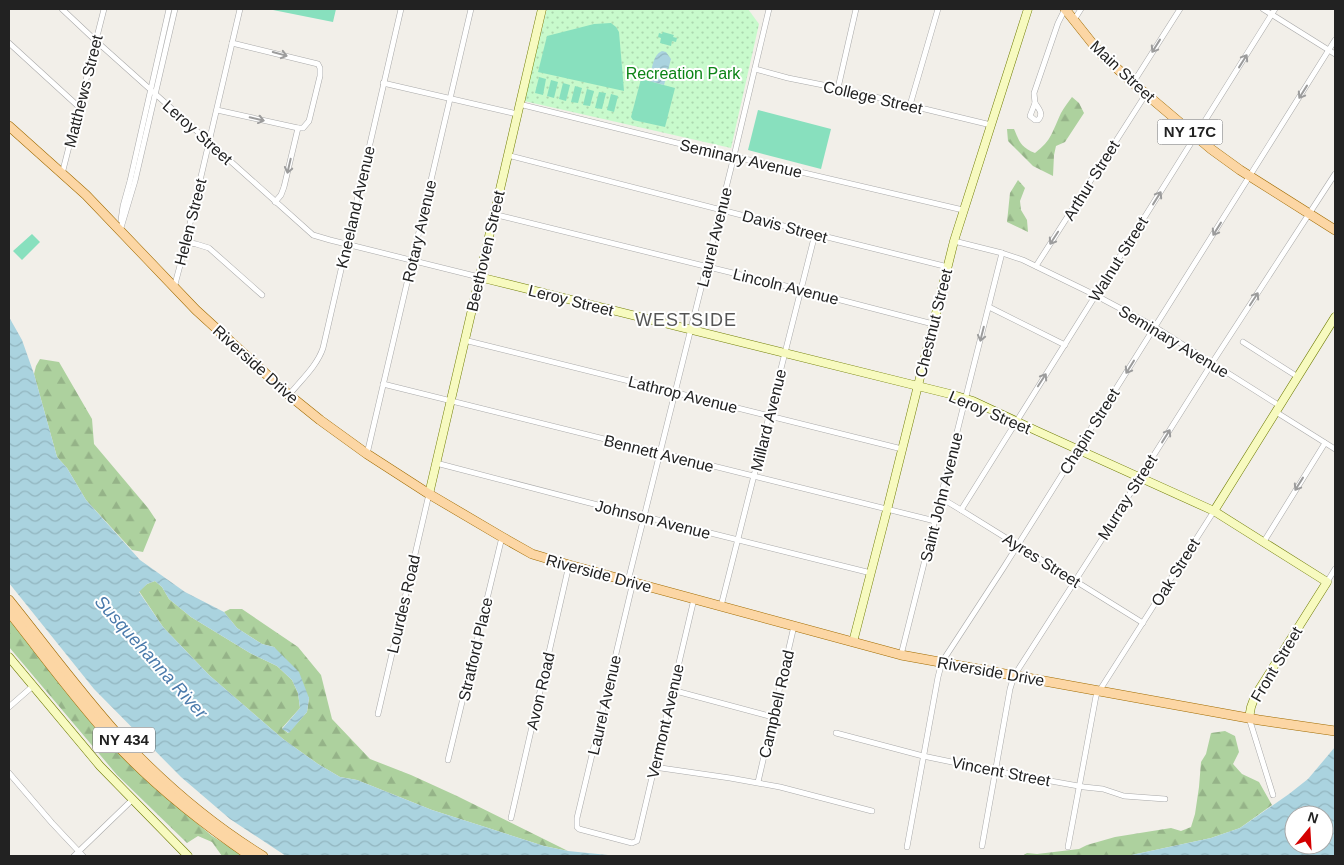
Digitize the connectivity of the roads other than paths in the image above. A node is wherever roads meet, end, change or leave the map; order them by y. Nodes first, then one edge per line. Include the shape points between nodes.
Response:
1 (62, 9) edge
2 (104, 9) edge
3 (169, 9) edge
4 (175, 9) edge
5 (240, 9) edge
6 (401, 9) edge
7 (471, 9) edge
8 (542, 9) edge
9 (769, 9) edge
10 (856, 9) edge
11 (938, 9) edge
12 (1028, 9) edge
13 (1065, 9) edge
14 (1081, 9) edge
15 (1180, 9) edge
16 (1263, 9) edge
17 (1275, 9) edge
18 (1272, 14) junction
19 (1073, 21) junction
20 (95, 40) junction
21 (1335, 40) edge
22 (9, 43) edge
23 (232, 43) junction
24 (1329, 50) junction
25 (1335, 54) edge
26 (755, 69) junction
27 (383, 83) junction
28 (1133, 83) junction
29 (838, 88) junction
30 (153, 91) junction
31 (1146, 94) junction
32 (450, 99) junction
33 (1035, 103) dead end
34 (519, 104) junction
35 (910, 105) junction
36 (79, 107) junction
37 (217, 110) junction
38 (517, 114) junction
39 (991, 125) junction
40 (9, 126) edge
41 (298, 128) junction
42 (1196, 137) junction
43 (210, 142) junction
44 (507, 156) junction
45 (734, 156) junction
46 (62, 174) junction
47 (1335, 174) edge
48 (1250, 177) junction
49 (275, 202) junction
50 (721, 210) junction
51 (963, 210) junction
52 (493, 214) junction
53 (1310, 214) junction
54 (1335, 230) edge
55 (120, 231) junction
56 (815, 234) junction
57 (954, 241) junction
58 (186, 242) junction
59 (346, 244) junction
60 (1002, 253) junction
61 (412, 260) junction
62 (1036, 266) junction
63 (707, 267) junction
64 (948, 267) junction
65 (479, 277) junction
66 (174, 288) junction
67 (802, 290) junction
68 (262, 295) dead end
69 (1095, 295) junction
70 (989, 307) junction
71 (1335, 317) edge
72 (933, 324) junction
73 (1155, 327) junction
74 (691, 329) junction
75 (464, 340) junction
76 (1243, 342) dead end
77 (1065, 345) junction
78 (785, 353) junction
79 (1212, 363) junction
80 (1298, 377) junction
81 (383, 384) junction
82 (918, 386) junction
83 (675, 392) junction
84 (289, 395) junction
85 (966, 398) junction
86 (450, 400) junction
87 (1278, 409) junction
88 (770, 416) junction
89 (1016, 421) junction
90 (1325, 443) junction
91 (902, 449) junction
92 (1078, 449) junction
93 (1335, 449) edge
94 (659, 453) junction
95 (367, 454) junction
96 (436, 463) junction
97 (754, 476) junction
98 (1140, 477) junction
99 (429, 494) junction
100 (941, 498) junction
101 (887, 510) junction
102 (961, 510) junction
103 (1214, 511) junction
104 (644, 516) junction
105 (935, 522) junction
106 (502, 537) junction
107 (738, 540) junction
108 (1263, 543) junction
109 (1018, 545) junction
110 (569, 565) junction
111 (1335, 569) edge
112 (871, 573) junction
113 (1075, 581) junction
114 (630, 582) junction
115 (1327, 582) junction
116 (694, 599) junction
117 (9, 600) edge
118 (721, 606) junction
119 (9, 612) edge
120 (1143, 623) junction
121 (794, 626) junction
122 (853, 642) junction
123 (901, 655) junction
124 (9, 657) edge
125 (942, 662) junction
126 (1014, 676) junction
127 (33, 686) junction
128 (672, 690) junction
129 (1099, 691) junction
130 (9, 707) edge
131 (378, 714) dead end
132 (773, 717) junction
133 (1249, 718) junction
134 (1333, 731) edge
135 (836, 733) dead end
136 (924, 756) junction
137 (448, 760) dead end
138 (654, 767) junction
139 (995, 771) junction
140 (9, 773) edge
141 (758, 782) junction
142 (1079, 786) junction
143 (1273, 795) dead end
144 (1165, 799) dead end
145 (132, 800) junction
146 (872, 811) dead end
147 (510, 818) dead end
148 (635, 842) joint
149 (982, 846) dead end
150 (907, 847) dead end
151 (1068, 847) dead end
152 (79, 852) junction
153 (74, 856) edge
154 (83, 856) edge
155 (188, 856) edge
156 (250, 856) edge
157 (263, 856) edge

1 - 20 street, Leroy Street
2 - 20 street, Matthews Street
3 - 30 street
4 - 30 street
5 - 23 street, Helen Street
6 - 27 street, Kneeland Avenue
7 - 32 street, Rotary Avenue
8 - 34 street, Beethoven Street
9 - 26 street, Laurel Avenue
10 - 29 street
11 - 35 street
12 - 39 street, Chestnut Street
13 - 19 main road, Main Street / NY 17C
13 - 33 street via 1034,93
14 - 19 street
15 -> 28 street
16 - 18 street
17 - 18 street, Walnut Street
18 - 24 street
42 -> 18 street, Walnut Street
19 - 28 main road, Main Street / NY 17C via 1100,53
20 - 30 street, Leroy Street
20 - 36 street, Matthews Street
21 - 24 street, Chapin Street
22 - 36 street
23 - 37 street, Helen Street
23 -> 41 street via 320,66 309,122
24 - 25 street
24 -> 48 street, Chapin Street
26 - 29 street, College Street
26 - 45 street, Laurel Avenue
27 - 32 street
27 - 59 street, Kneeland Avenue
28 - 31 main road, Main Street / NY 17C
29 - 35 street, College Street
30 - 43 street, Leroy Street
30 - 55 street via 123,206
31 - 42 main road, Main Street / NY 17C
31 -> 62 street, Arthur Street
32 - 38 street
32 - 61 street, Rotary Avenue
34 - 38 street, Beethoven Street
34 - 45 street, Seminary Avenue
35 - 39 street, College Street
36 - 46 street, Matthews Street
37 -> 41 street
37 - 43 street, Helen Street
38 - 44 street, Beethoven Street
39 - 51 street, Chestnut Street
40 - 46 main road, Riverside Drive
41 -> 49 street via 284,187
42 - 48 main road, Main Street / NY 17C
69 -> 42 street, Walnut Street
43 - 49 street, Leroy Street
43 - 58 street, Helen Street
44 - 50 street, Davis Street
44 - 52 street, Beethoven Street
45 - 50 street, Laurel Avenue
45 - 51 street, Seminary Avenue
46 - 55 main road, Riverside Drive
47 - 53 street, Murray Street
48 - 53 main road, Main Street / NY 17C
48 -> 73 street, Chapin Street
49 - 59 street, Leroy Street via 313,235
50 - 56 street, Davis Street
50 - 63 street, Laurel Avenue
51 - 57 street, Chestnut Street
52 - 63 street, Lincoln Avenue
52 - 65 street, Beethoven Street
53 - 54 main road, Main Street / NY 17C
79 -> 53 street, Murray Street
55 - 66 main road, Riverside Drive
56 - 64 street, Davis Street
56 - 67 street, Millard Avenue
57 - 60 street, Seminary Avenue
57 - 64 street, Chestnut Street
58 - 66 street, Helen Street
58 - 68 street via 210,248
59 - 61 street, Leroy Street
59 - 84 street, Kneeland Avenue via 320,356
60 - 62 street, Seminary Avenue
60 - 70 street, Saint John Avenue
61 - 65 street, Leroy Street
61 - 81 street, Rotary Avenue
62 - 69 street, Seminary Avenue
63 - 67 street, Lincoln Avenue
63 - 74 street, Laurel Avenue
64 - 72 street, Chestnut Street
65 - 74 street, Leroy Street
65 - 75 street, Beethoven Street
66 - 84 main road, Riverside Drive
67 - 72 street, Lincoln Avenue
67 - 78 street, Millard Avenue
69 - 73 street, Seminary Avenue
69 - 77 street, Walnut Street
70 - 77 street
70 -> 85 street, Saint John Avenue
71 - 80 street, Oak Street
72 - 82 street, Chestnut Street
73 - 79 street, Seminary Avenue
73 -> 92 street, Chapin Street
74 - 78 street, Leroy Street
74 - 83 street, Laurel Avenue
75 - 83 street, Lathrop Avenue
75 - 86 street, Beethoven Street
76 - 80 street
89 -> 77 street, Walnut Street
78 - 82 street, Leroy Street
78 - 88 street, Millard Avenue
79 - 87 street, Seminary Avenue
98 -> 79 street, Murray Street
80 - 87 street, Oak Street
81 - 86 street, Bennett Avenue
81 - 95 street, Rotary Avenue
82 - 85 street, Leroy Street
82 - 91 street, Chestnut Street
83 - 88 street, Lathrop Avenue
83 - 94 street, Laurel Avenue
84 - 95 main road, Riverside Drive
85 - 89 street, Leroy Street
85 - 100 street, Saint John Avenue
86 - 94 street, Bennett Avenue
86 - 96 street, Beethoven Street
87 - 90 street, Seminary Avenue
87 - 103 street, Oak Street
88 - 91 street, Lathrop Avenue
88 - 97 street, Millard Avenue
89 - 92 street, Leroy Street
89 - 102 street, Walnut Street
90 - 93 street, Seminary Avenue
90 -> 108 street
91 - 101 street, Chestnut Street
92 - 98 street, Leroy Street
92 - 109 street, Chapin Street
94 - 97 street, Bennett Avenue
94 - 104 street, Laurel Avenue
95 - 99 main road, Riverside Drive
96 - 99 street, Beethoven Street
96 - 104 street, Johnson Avenue
97 - 101 street, Bennett Avenue
97 - 107 street, Millard Avenue
98 - 103 street, Leroy Street
98 - 113 street, Murray Street
99 - 106 main road, Riverside Drive
99 - 131 street, Lourdes Road
100 - 102 street, Ayres Street
100 - 105 street, Saint John Avenue
101 - 105 street, Bennett Avenue
101 - 112 street, Chestnut Street
102 - 109 street, Ayres Street
103 - 108 street, Leroy Street
103 - 120 street, Oak Street
104 - 107 street, Johnson Avenue
104 - 114 street, Laurel Avenue
105 - 123 street, Saint John Avenue
106 - 110 main road, Riverside Drive via 532,554
106 - 137 street, Stratford Place
107 - 112 street, Johnson Avenue
107 - 118 street, Millard Avenue
108 - 115 street, Leroy Street
109 - 113 street, Ayres Street
109 - 125 street, Chapin Street
110 - 114 main road, Riverside Drive
110 - 147 street, Avon Road
111 - 115 street, Front Street
112 - 122 street, Chestnut Street
113 - 120 street, Ayres Street
113 - 126 street, Murray Street
114 - 116 main road, Riverside Drive
114 - 148 street, Laurel Avenue via 577,827
115 - 133 street, Front Street via 1255,696
116 - 118 main road, Riverside Drive
116 - 128 street, Vermont Avenue
117 - 157 main road, NY 434 via 101,715 143,760 184,799
118 - 121 main road, Riverside Drive
119 - 156 main road, NY 434 via 116,744 176,802
120 - 129 street, Oak Street
121 - 122 main road, Riverside Drive
121 - 132 street, Campbell Road
122 - 123 main road, Riverside Drive
123 - 125 main road, Riverside Drive
124 - 127 street
125 - 126 main road, Riverside Drive
125 - 136 street, Chapin Street
126 - 129 main road, Riverside Drive
126 - 139 street, Murray Street
127 - 130 street
127 - 145 street
128 - 132 street
128 - 138 street, Vermont Avenue
129 - 133 main road, Riverside Drive
129 - 142 street, Oak Street via 1093,707
132 - 141 street, Campbell Road
133 - 134 main road, Riverside Drive
133 - 143 street, Front Street
135 - 136 street, Vincent Street
136 - 139 street, Vincent Street
136 - 150 street, Chapin Street
138 - 141 street
138 - 148 street, Vermont Avenue
139 - 142 street, Vincent Street
139 - 149 street, Murray Street
140 - 152 street
141 - 146 street
142 - 144 street, Vincent Street via 1124,796
142 - 151 street, Oak Street
145 - 152 street
145 - 155 street
152 - 153 street
152 - 154 street

